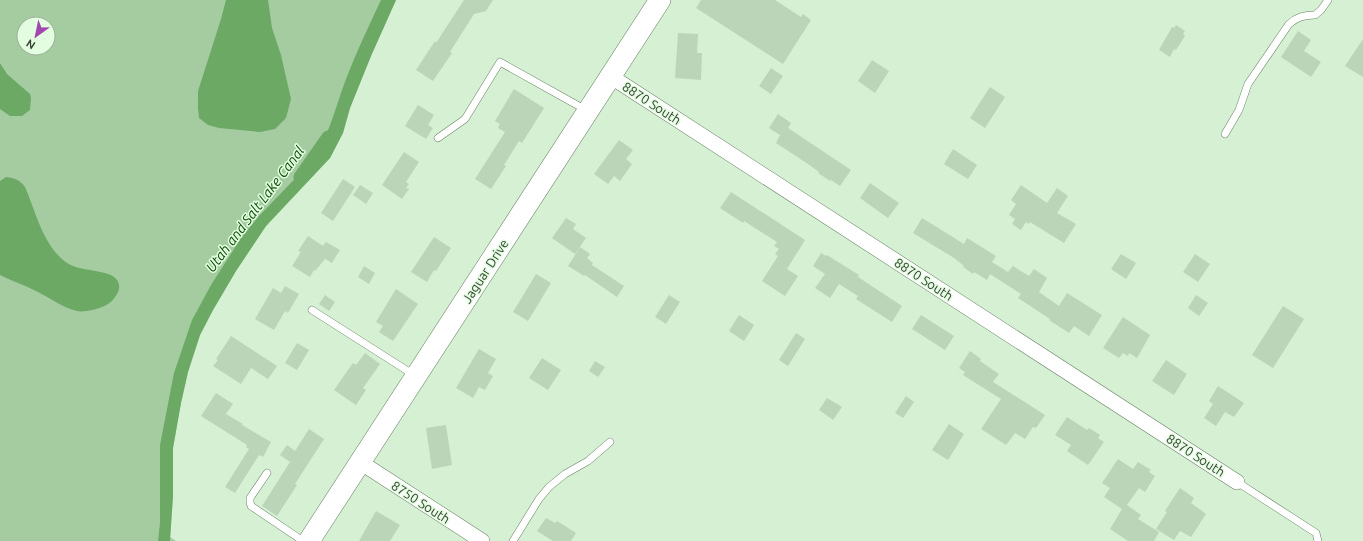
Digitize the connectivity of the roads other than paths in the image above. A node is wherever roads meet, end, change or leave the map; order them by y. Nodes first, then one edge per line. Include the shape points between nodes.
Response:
1 (660, 0) edge
2 (1328, 0) edge
3 (610, 76) junction
4 (588, 111) junction
5 (1225, 134) dead end
6 (438, 138) dead end
7 (312, 310) dead end
8 (416, 376) junction
9 (610, 442) dead end
10 (360, 462) junction
11 (268, 473) dead end
12 (1237, 482) joint
13 (304, 541) edge
14 (308, 541) edge
15 (482, 541) edge
16 (513, 541) edge
17 (1318, 541) edge

1 - 3 main road, Jaguar Drive
2 - 5 lane via 1315,15 1295,18 1289,24 1248,84 1239,110
3 - 4 main road, Jaguar Drive
3 - 12 street, 8870 South
4 - 6 lane via 500,62 465,119
4 - 8 main road, Jaguar Drive
7 - 8 lane
8 - 10 main road, Jaguar Drive
9 - 16 lane via 588,461 549,487
10 - 14 main road, Jaguar Drive
10 - 15 street, 8750 South
11 - 13 lane via 250,498 251,506
12 - 17 lane via 1316,533

